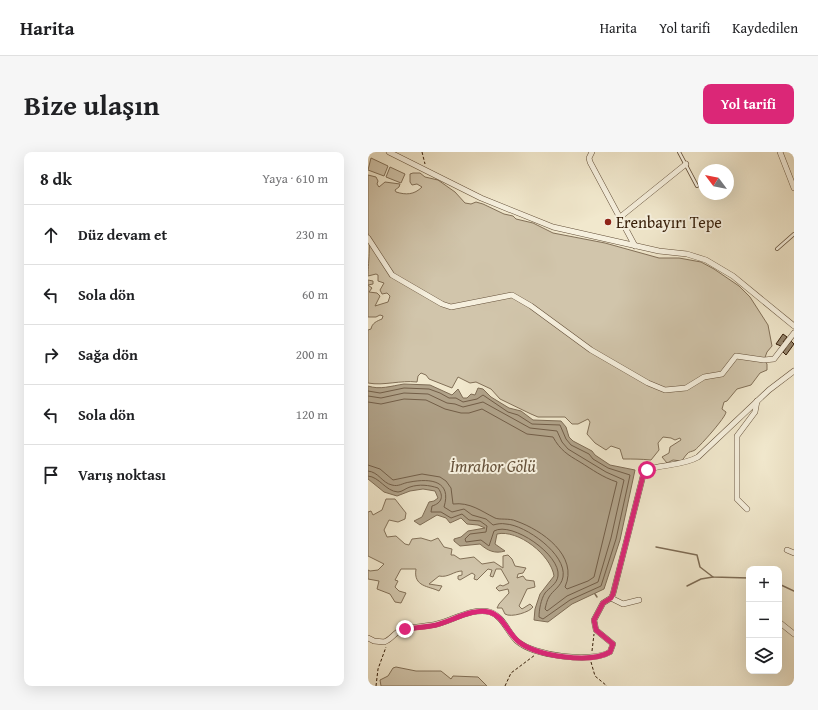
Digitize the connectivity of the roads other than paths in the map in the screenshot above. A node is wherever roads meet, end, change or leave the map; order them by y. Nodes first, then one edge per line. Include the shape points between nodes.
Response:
1 (389, 152) edge
2 (592, 152) edge
3 (679, 152) edge
4 (780, 152) edge
5 (686, 164) junction
6 (697, 186) dead end
7 (794, 188) edge
8 (619, 218) junction
9 (794, 234) edge
10 (368, 239) edge
11 (635, 246) junction
12 (777, 249) dead end
13 (794, 326) edge
14 (794, 333) edge
15 (794, 370) edge
16 (757, 401) junction
17 (747, 509) dead end
18 (787, 550) dead end
19 (794, 553) edge
20 (611, 598) junction
21 (639, 600) dead end
22 (782, 624) edge
23 (794, 634) edge
24 (368, 638) edge

1 - 11 street via 481,198 553,227
2 - 8 street via 590,162
3 - 5 lane
4 - 7 street
5 - 6 lane
5 - 8 street
8 - 11 street
9 - 12 lane
10 - 14 street via 392,275 442,304 451,307 512,295 591,350 648,383 666,390 686,388 704,377 722,374 736,356 774,359
11 - 13 street via 687,254 706,260 733,276
15 - 16 street
16 - 17 street via 755,412 737,436 737,499
16 - 20 street via 698,457 685,463 644,472
18 - 19 street
20 - 21 street via 623,604
20 - 24 street via 603,603 594,620 596,630 613,644 610,652 590,658 543,653 525,646 518,642 502,621 490,612 481,611 436,625 405,629 388,641 380,643
22 - 23 street

